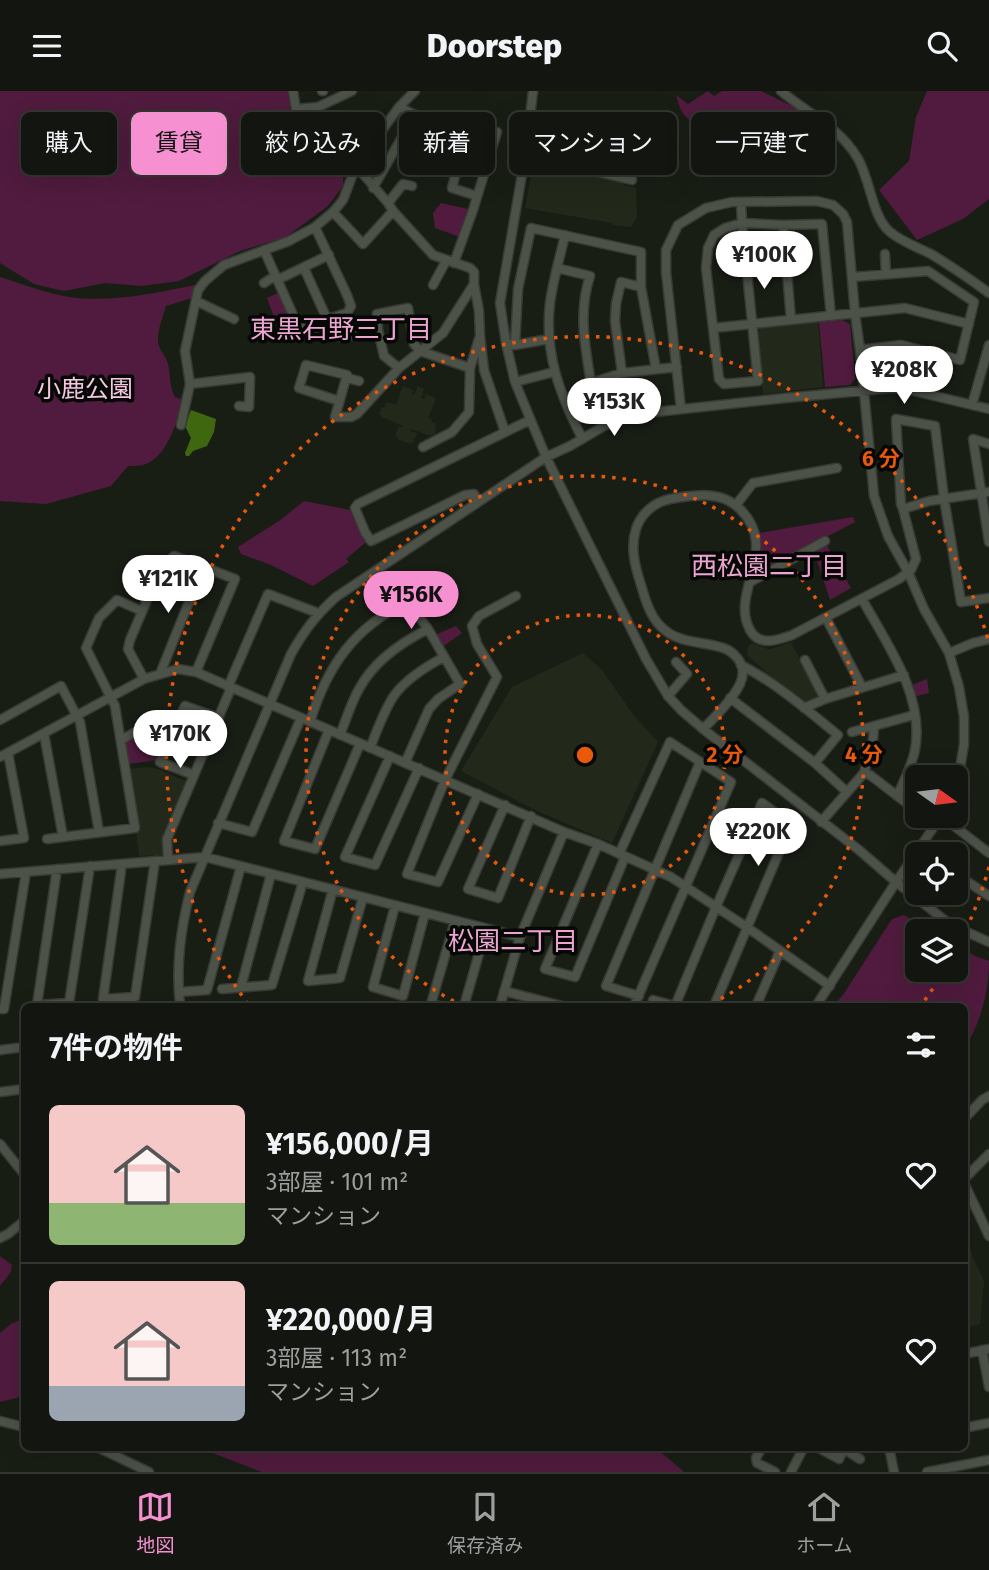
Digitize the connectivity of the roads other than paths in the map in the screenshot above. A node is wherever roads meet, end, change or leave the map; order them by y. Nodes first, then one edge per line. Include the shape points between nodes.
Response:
1 (293, 91) edge
2 (352, 91) edge
3 (415, 91) edge
4 (533, 91) edge
5 (781, 91) edge
6 (399, 107) junction
7 (296, 109) junction
8 (297, 112) edge
9 (409, 112) edge
10 (530, 112) edge
11 (385, 126) edge
12 (399, 142) edge
13 (353, 175) edge
14 (363, 175) edge
15 (456, 175) edge
16 (483, 175) edge
17 (522, 175) edge
18 (611, 175) edge
19 (632, 180) dead end
20 (412, 187) dead end
21 (373, 188) junction
22 (477, 196) junction
23 (741, 202) junction
24 (391, 207) junction
25 (332, 212) junction
26 (741, 223) junction
27 (783, 225) junction
28 (315, 227) junction
29 (565, 235) junction
30 (264, 250) junction
31 (886, 254) dead end
32 (329, 255) junction
33 (450, 262) junction
34 (304, 268) junction
35 (557, 268) junction
36 (887, 274) junction
37 (853, 277) junction
38 (276, 278) junction
39 (264, 283) dead end
40 (474, 284) junction
41 (433, 285) dead end
42 (641, 287) junction
43 (989, 293) edge
44 (196, 301) junction
45 (855, 313) junction
46 (831, 316) junction
47 (234, 319) dead end
48 (791, 320) junction
49 (753, 324) junction
50 (969, 324) junction
51 (713, 328) junction
52 (379, 330) junction
53 (480, 336) junction
54 (549, 339) junction
55 (510, 344) junction
56 (989, 345) edge
57 (860, 350) junction
58 (419, 351) junction
59 (986, 363) edge
60 (677, 367) junction
61 (399, 368) junction
62 (470, 368) junction
63 (656, 369) junction
64 (554, 372) junction
65 (622, 373) junction
66 (347, 378) junction
67 (359, 381) dead end
68 (515, 382) junction
69 (591, 383) junction
70 (190, 384) junction
71 (863, 392) junction
72 (566, 400) junction
73 (339, 401) junction
74 (972, 405) junction
75 (239, 406) dead end
76 (681, 409) junction
77 (989, 409) edge
78 (530, 420) junction
79 (181, 425) dead end
80 (505, 432) junction
81 (582, 438) junction
82 (989, 444) edge
83 (423, 447) dead end
84 (546, 457) junction
85 (837, 468) dead end
86 (985, 492) edge
87 (944, 498) junction
88 (478, 502) junction
89 (736, 505) junction
90 (903, 509) junction
91 (825, 541) dead end
92 (989, 542) edge
93 (203, 567) junction
94 (908, 572) junction
95 (750, 582) junction
96 (516, 596) dead end
97 (989, 598) edge
98 (862, 599) junction
99 (142, 611) junction
100 (318, 613) junction
101 (826, 618) junction
102 (428, 629) junction
103 (989, 639) edge
104 (949, 653) junction
105 (444, 657) junction
106 (805, 660) dead end
107 (676, 662) dead end
108 (741, 665) junction
109 (196, 672) junction
110 (160, 674) junction
111 (904, 675) junction
112 (144, 679) junction
113 (862, 687) junction
114 (230, 688) junction
115 (668, 696) junction
116 (111, 698) junction
117 (730, 698) junction
118 (825, 698) junction
119 (270, 704) junction
120 (804, 708) junction
121 (170, 712) dead end
122 (914, 715) junction
123 (77, 716) junction
124 (179, 716) junction
125 (301, 717) junction
126 (219, 718) junction
127 (0, 720) edge
128 (157, 720) dead end
129 (310, 722) junction
130 (874, 726) junction
131 (703, 729) junction
132 (329, 730) junction
133 (852, 731) dead end
134 (44, 734) junction
135 (340, 735) junction
136 (121, 740) junction
137 (360, 744) junction
138 (370, 748) junction
139 (4, 755) edge
140 (390, 756) junction
141 (700, 762) junction
142 (405, 763) junction
143 (815, 764) junction
144 (960, 765) edge
145 (419, 768) junction
146 (864, 773) junction
147 (194, 775) junction
148 (446, 780) junction
149 (847, 792) junction
150 (478, 794) junction
151 (897, 796) junction
152 (905, 802) edge
153 (505, 805) junction
154 (531, 816) junction
155 (821, 822) junction
156 (218, 823) junction
157 (957, 828) edge
158 (99, 832) junction
159 (564, 832) junction
160 (63, 837) junction
161 (47, 839) dead end
162 (0, 841) edge
163 (598, 844) junction
164 (989, 851) edge
165 (622, 856) junction
166 (205, 857) junction
167 (168, 860) junction
168 (155, 861) junction
169 (122, 864) junction
170 (90, 866) junction
171 (241, 866) junction
172 (57, 869) junction
173 (905, 869) edge
174 (654, 870) junction
175 (26, 872) junction
176 (0, 874) edge
177 (271, 874) junction
178 (303, 882) junction
179 (896, 882) junction
180 (968, 882) edge
181 (685, 887) junction
182 (332, 889) junction
183 (989, 896) edge
184 (363, 897) junction
185 (395, 906) junction
186 (716, 907) junction
187 (425, 913) junction
188 (455, 921) junction
189 (485, 929) junction
190 (748, 929) junction
191 (520, 937) junction
192 (989, 942) edge
193 (780, 951) junction
194 (830, 986) junction
195 (241, 987) junction
196 (222, 989) dead end
197 (504, 991) junction
198 (178, 992) junction
199 (639, 996) junction
200 (653, 1000) dead end
201 (37, 1003) edge
202 (69, 1003) edge
203 (180, 1003) edge
204 (431, 1003) edge
205 (465, 1003) edge
206 (501, 1003) edge
207 (550, 1003) edge
208 (636, 1003) edge
209 (664, 1003) edge
210 (677, 1003) edge
211 (715, 1003) edge
212 (757, 1003) edge
213 (818, 1003) edge
214 (0, 1009) edge
215 (21, 1047) edge
216 (0, 1050) edge
217 (21, 1090) edge
218 (0, 1093) edge
219 (989, 1096) edge
220 (968, 1115) edge
221 (0, 1144) edge
222 (989, 1154) edge
223 (21, 1170) edge
224 (968, 1177) edge
225 (968, 1190) edge
226 (989, 1212) edge
227 (982, 1220) junction
228 (21, 1223) edge
229 (989, 1235) edge
230 (0, 1238) edge
231 (985, 1350) edge
232 (989, 1387) edge
233 (0, 1421) edge
234 (989, 1423) edge
235 (21, 1426) edge
236 (968, 1427) edge
237 (105, 1451) edge
238 (760, 1451) edge
239 (802, 1451) edge
240 (824, 1451) edge
241 (843, 1451) edge
242 (848, 1451) edge
243 (891, 1451) edge
244 (860, 1459) dead end
245 (989, 1461) edge
246 (149, 1472) edge
247 (775, 1472) edge
248 (791, 1472) edge
249 (894, 1472) edge
250 (927, 1472) edge

1 - 7 street
2 - 7 street via 318,107
3 - 6 street
4 - 10 street
5 - 43 street via 848,143 887,229
6 - 9 street
6 - 11 street
7 - 8 street
12 - 21 street
13 - 25 street via 343,201
14 - 21 street
15 - 22 street via 452,188
16 - 22 street
17 - 55 street via 500,303
18 - 19 street
20 - 24 street via 403,184
21 - 24 street
22 - 33 street
23 - 26 street
23 - 37 street via 817,201 838,208 847,222
23 - 60 street via 706,208 678,225 666,250
24 - 25 street via 363,244
24 - 33 street via 433,255
25 - 28 street
26 - 27 street
26 - 49 street
26 - 51 street via 719,230 708,248
27 - 46 street via 822,223
27 - 48 street
28 - 30 street
28 - 32 street
29 - 35 street
29 - 42 street via 641,252
29 - 55 street via 531,228
30 - 38 street
30 - 44 street via 224,265 205,281
31 - 36 street
32 - 34 street
32 - 34 street via 351,306 347,313 327,319
33 - 40 street via 470,268
33 - 41 street
34 - 38 street
35 - 54 street
35 - 69 street via 590,275 583,331
36 - 37 street
36 - 50 street via 928,271 974,302
37 - 45 street
38 - 39 street
38 - 52 street via 298,326 342,337
40 - 53 street
40 - 58 street via 443,333
42 - 63 street
42 - 65 street via 621,282 616,304
44 - 47 street
44 - 70 street via 185,351
45 - 46 street
45 - 50 street via 905,308
45 - 57 street
46 - 48 street
48 - 49 street
49 - 51 street
49 - 51 street via 758,381 724,384 719,379
50 - 57 street via 960,360 901,345
52 - 58 street via 377,314 408,308
52 - 61 street via 384,356
53 - 62 street
53 - 80 street via 484,370
54 - 55 street
54 - 64 street
55 - 68 street
56 - 59 street
57 - 71 street
58 - 61 street
58 - 62 street
59 - 74 street
60 - 63 street
60 - 76 street
61 - 73 street via 351,417 335,417
62 - 83 street via 469,412 452,432
63 - 65 street
64 - 68 street
64 - 72 street
65 - 69 street
66 - 67 street
66 - 73 street
66 - 73 street via 306,365 299,388
68 - 78 street
69 - 72 street
70 - 75 street via 250,377 249,407
70 - 79 street
71 - 74 street via 910,390
71 - 76 street
71 - 94 street via 874,496 888,536
72 - 81 street
74 - 77 street
76 - 81 street via 637,414
78 - 80 street
78 - 84 street
80 - 88 street via 355,508 371,541 465,495 474,494
81 - 84 street
82 - 86 street via 973,439
84 - 88 street
84 - 115 street
85 - 89 street via 752,483
86 - 87 street
86 - 92 street
87 - 90 street
87 - 90 street via 935,426 896,419
87 - 97 street via 961,602
88 - 100 street via 356,582
89 - 95 street via 750,521 757,540
89 - 108 street via 707,494 662,501 637,524 633,553 647,604 659,625 680,639 727,648
90 - 94 street via 916,559
91 - 95 street
93 - 99 street via 174,556 158,574
93 - 109 street via 235,579
93 - 110 street
94 - 98 street
94 - 104 street
95 - 101 street via 745,618 757,638 778,640
96 - 148 street via 479,615 472,626 497,677
98 - 101 street
98 - 111 street
99 - 112 street via 128,649
99 - 116 street via 117,600 99,618 86,648
100 - 114 street via 268,594
100 - 119 street via 290,655
101 - 113 street
102 - 105 street
102 - 129 street via 408,601 365,629 343,652
102 - 135 street via 373,668
103 - 104 street
104 - 144 street via 964,717
105 - 138 street via 395,694
105 - 142 street via 460,684 429,709
106 - 118 street
107 - 115 street via 687,674
108 - 117 street via 741,682
108 - 120 street
109 - 110 street via 178,669
109 - 114 street
110 - 112 street
111 - 113 street
111 - 122 street
112 - 116 street
113 - 118 street
114 - 119 street
114 - 126 street
115 - 131 street
116 - 123 street
116 - 136 street
117 - 131 street
117 - 143 street
118 - 120 street
119 - 125 street
119 - 156 street
120 - 143 street via 838,735
121 - 124 street
122 - 130 street
122 - 151 street via 915,750
123 - 127 street via 61,686
123 - 134 street
123 - 158 street
124 - 126 street via 185,706
124 - 147 street via 160,762
125 - 129 street
125 - 156 street via 251,832
126 - 147 street
128 - 136 street
129 - 132 street
130 - 133 street
130 - 146 street
131 - 155 street
132 - 135 street
132 - 137 street via 284,841 315,849
134 - 139 street
134 - 160 street
135 - 137 street
136 - 158 street via 135,828
137 - 138 street
138 - 140 street
139 - 162 street via 24,838
140 - 142 street
140 - 145 street via 345,857 375,865
141 - 165 street via 670,742
141 - 174 street
141 - 181 street via 731,782
142 - 145 street
143 - 149 street
145 - 148 street
146 - 149 street
146 - 151 street
147 - 167 street via 167,839
148 - 150 street
148 - 150 street via 407,874 438,882
149 - 155 street
150 - 153 street
151 - 152 street
153 - 154 street
153 - 154 street via 468,889 498,898
154 - 159 street
155 - 179 street
156 - 166 street
157 - 164 street
158 - 160 street
159 - 163 street
159 - 191 street
160 - 161 street
163 - 165 street
163 - 165 street via 545,969 575,977
165 - 174 street
166 - 167 street
166 - 171 street
166 - 198 street via 182,925
167 - 168 street
168 - 169 street
168 - 169 street via 135,997 103,999
169 - 170 street
170 - 172 street
170 - 202 street
171 - 177 street
171 - 198 street via 207,990
172 - 175 street
172 - 201 street
173 - 179 street
174 - 181 street
174 - 199 street via 606,986
175 - 176 street
175 - 214 street via 4,1009
177 - 178 street
177 - 195 street
178 - 182 street
178 - 195 street via 272,985
179 - 192 street via 951,925
179 - 194 street
180 - 183 street
181 - 186 street
181 - 199 street
182 - 184 street
182 - 184 street via 308,981 340,978
184 - 185 street
185 - 187 street
185 - 187 street via 373,987 403,996
186 - 190 street
186 - 190 street via 762,803 791,824
186 - 210 street
187 - 188 street
188 - 189 street
188 - 204 street
189 - 191 street
189 - 205 street
190 - 193 street
190 - 211 street
191 - 197 street
193 - 194 street
193 - 212 street
194 - 213 street
195 - 196 street
197 - 206 street
197 - 207 street
198 - 203 street
199 - 208 street
200 - 209 street
215 - 216 street
217 - 218 street
219 - 220 street
221 - 223 street
222 - 224 street
225 - 227 street
226 - 227 street
227 - 229 street
228 - 230 street
231 - 232 street
233 - 235 street
234 - 236 street
237 - 246 street
238 - 247 street via 757,1463
239 - 248 street
240 - 241 street via 839,1459
242 - 244 street
243 - 249 street
245 - 250 street

